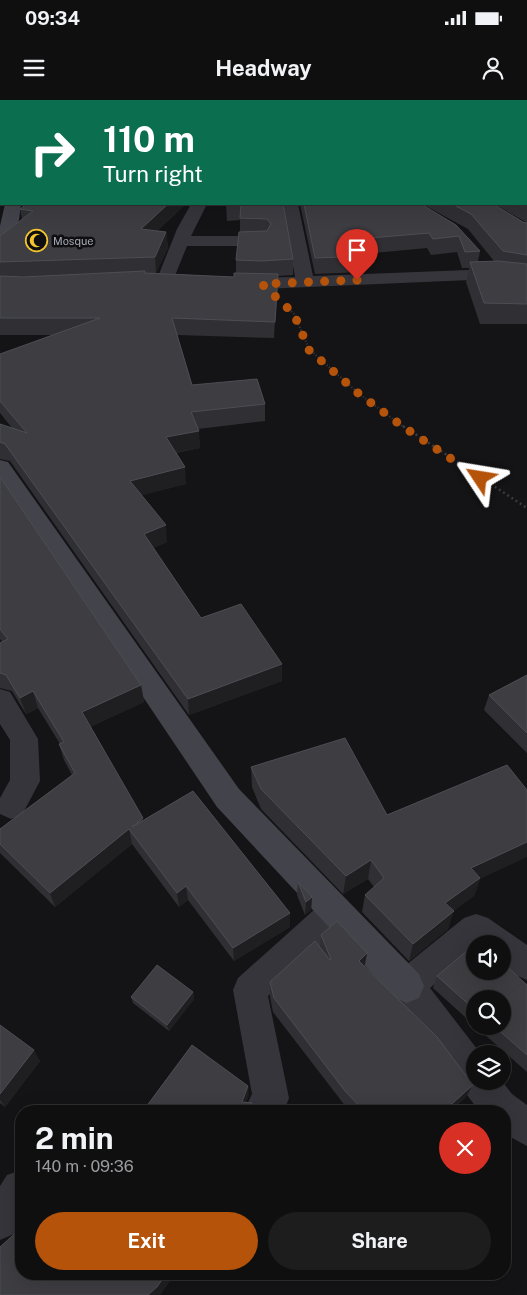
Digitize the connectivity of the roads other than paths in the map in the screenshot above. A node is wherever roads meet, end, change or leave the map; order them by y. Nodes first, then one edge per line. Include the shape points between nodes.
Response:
1 (13, 205) edge
2 (199, 205) edge
3 (290, 205) edge
4 (181, 241) junction
5 (261, 241) edge
6 (0, 244) edge
7 (527, 278) edge
8 (166, 279) junction
9 (188, 279) edge
10 (148, 280) edge
11 (225, 282) edge
12 (305, 282) junction
13 (0, 467) edge
14 (0, 700) edge
15 (11, 806) dead end
16 (336, 911) junction
17 (470, 935) edge
18 (484, 935) edge
19 (466, 938) edge
20 (511, 953) edge
21 (527, 964) edge
22 (407, 986) junction
23 (466, 1064) edge
24 (486, 1090) edge
25 (266, 1105) edge
26 (497, 1105) edge
27 (511, 1115) edge
28 (527, 1127) edge
29 (15, 1198) edge
30 (0, 1220) edge

1 - 6 street via 12,220
2 - 4 street
3 - 12 street
4 - 5 street
4 - 8 street
7 - 12 street via 488,268
8 - 9 street
8 - 10 street
11 - 12 street
13 - 16 street via 228,798
14 - 15 street via 24,739 26,781
16 - 22 street
16 - 25 street via 250,990 271,1098
17 - 18 street via 476,930
19 - 22 street
20 - 21 street
22 - 23 street
24 - 26 street
27 - 28 street
29 - 30 street

